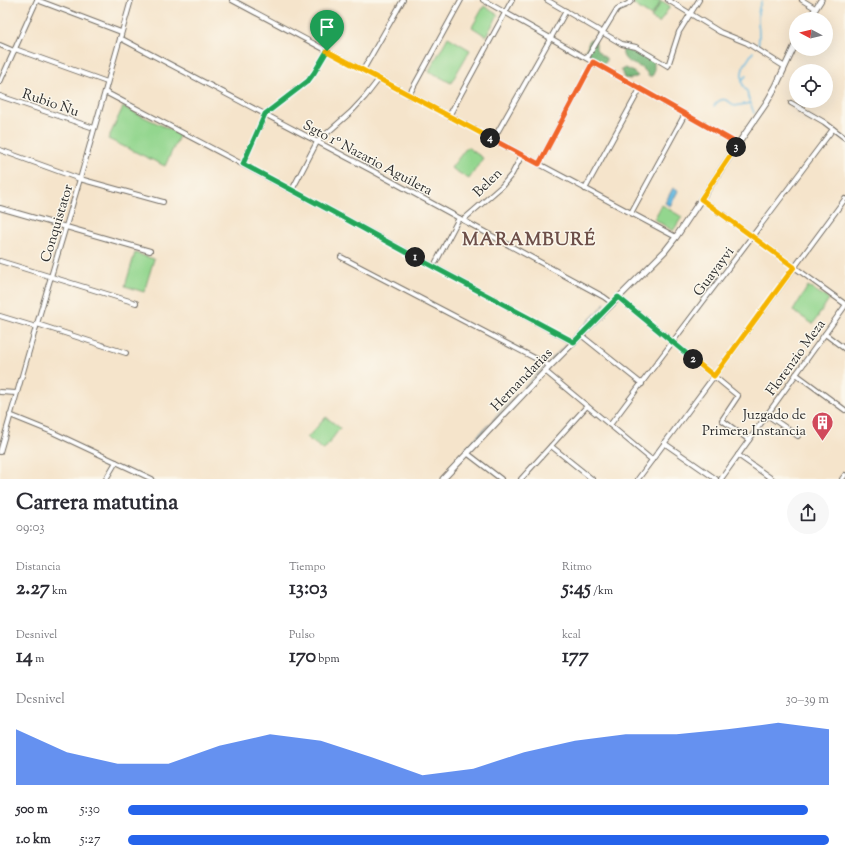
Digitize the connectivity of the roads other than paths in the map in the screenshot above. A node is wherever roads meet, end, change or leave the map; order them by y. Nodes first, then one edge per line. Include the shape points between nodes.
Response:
1 (37, 0) edge
2 (130, 0) edge
3 (232, 0) edge
4 (403, 0) edge
5 (462, 0) edge
6 (483, 0) edge
7 (512, 0) edge
8 (547, 0) edge
9 (632, 0) edge
10 (668, 0) edge
11 (698, 0) edge
12 (802, 0) edge
13 (821, 0) edge
14 (815, 8) junction
15 (566, 11) junction
16 (813, 12) edge
17 (505, 13) junction
18 (690, 13) junction
19 (121, 32) junction
20 (602, 33) junction
21 (120, 38) junction
22 (551, 39) junction
23 (0, 45) edge
24 (15, 50) junction
25 (327, 51) junction
26 (790, 56) edge
27 (587, 58) junction
28 (593, 62) junction
29 (785, 67) junction
30 (363, 70) junction
31 (379, 79) junction
32 (0, 82) edge
33 (107, 82) junction
34 (640, 88) junction
35 (105, 92) junction
36 (409, 94) junction
37 (0, 96) edge
38 (800, 108) edge
39 (265, 114) junction
40 (685, 114) junction
41 (449, 116) junction
42 (94, 128) junction
43 (833, 129) junction
44 (845, 138) edge
45 (494, 140) junction
46 (317, 142) junction
47 (738, 144) junction
48 (0, 150) edge
49 (522, 155) junction
50 (243, 164) junction
51 (539, 164) junction
52 (80, 179) junction
53 (585, 189) junction
54 (292, 190) junction
55 (701, 199) junction
56 (845, 199) edge
57 (163, 202) dead end
58 (0, 208) edge
59 (631, 213) junction
60 (461, 219) junction
61 (66, 227) junction
62 (752, 236) junction
63 (676, 237) junction
64 (150, 251) dead end
65 (341, 257) dead end
66 (0, 261) edge
67 (436, 262) dead end
68 (794, 267) junction
69 (51, 277) junction
70 (618, 297) junction
71 (612, 303) junction
72 (136, 304) dead end
73 (845, 305) edge
74 (0, 316) edge
75 (36, 326) junction
76 (825, 334) junction
77 (581, 335) junction
78 (574, 342) junction
79 (673, 342) junction
80 (845, 348) edge
81 (126, 353) dead end
82 (550, 366) junction
83 (545, 371) junction
84 (796, 374) junction
85 (714, 376) junction
86 (642, 384) junction
87 (0, 392) edge
88 (16, 392) junction
89 (587, 406) junction
90 (845, 410) edge
91 (10, 415) junction
92 (767, 415) junction
93 (610, 425) junction
94 (798, 436) dead end
95 (749, 440) junction
96 (664, 443) junction
97 (1, 444) edge
98 (551, 446) junction
99 (0, 452) edge
100 (467, 453) junction
101 (738, 455) junction
102 (652, 460) junction
103 (116, 462) junction
104 (845, 474) edge
105 (106, 479) edge
106 (152, 479) edge
107 (443, 479) edge
108 (501, 479) edge
109 (521, 479) edge
110 (592, 479) edge
111 (638, 479) edge
112 (716, 479) edge
113 (721, 479) edge
114 (772, 479) edge
115 (842, 479) edge

1 - 19 street
1 - 24 street
2 - 19 street, Conquistator
3 - 25 street
4 - 30 street
5 - 36 street
6 - 17 street
7 - 17 street
8 - 15 street
9 - 20 street via 628,5 617,9
10 - 18 street
11 - 18 street
12 - 14 street
13 - 14 street
14 - 16 street
15 - 20 street
15 - 22 street
17 - 22 street
17 - 41 street
18 - 20 street via 679,32 668,66 636,47 622,44
18 - 29 street via 720,32 747,43
19 - 21 street, Conquistator
20 - 27 street
21 - 33 street, Conquistator
21 - 39 street, Sgto 1º Nazario Aguilera
22 - 27 street
22 - 45 street
23 - 24 street
24 - 32 street
24 - 33 street
25 - 30 street
25 - 39 street via 308,81
26 - 29 street, Hernandarias
27 - 28 street
28 - 34 street
28 - 51 street
29 - 47 street, Hernandarias via 767,102
30 - 31 street
31 - 36 street
31 - 46 street via 351,112
33 - 35 street, Conquistator
34 - 40 street
34 - 53 street
35 - 42 street, Conquistator
35 - 50 street
36 - 41 street
37 - 42 street, Rubio Ñu
38 - 43 street
39 - 46 street, Sgto 1º Nazario Aguilera
39 - 50 street
40 - 47 street
40 - 59 street
41 - 45 street
42 - 52 street, Conquistator
43 - 44 street
43 - 62 street, Guayayvi
45 - 49 street
46 - 54 street
46 - 60 street, Sgto 1º Nazario Aguilera
47 - 55 street, Hernandarias
48 - 52 street
49 - 51 street
49 - 60 street, Belen via 502,186
50 - 54 street
51 - 53 street
52 - 57 street
52 - 61 street, Conquistator
53 - 59 street
54 - 78 street
55 - 62 street
55 - 63 street, Hernandarias
56 - 68 street
58 - 61 street
59 - 63 street
60 - 67 street
60 - 71 street, Sgto 1º Nazario Aguilera
61 - 64 street
61 - 69 street, Conquistator
62 - 68 street
62 - 79 street, Guayayvi
63 - 70 street, Hernandarias
65 - 82 street
66 - 69 street
68 - 73 street
68 - 85 street
69 - 72 street
69 - 75 street, Conquistator
70 - 71 street, Hernandarias
70 - 79 street
71 - 77 street, Hernandarias
73 - 76 street, Florenzio Meza
74 - 75 street
75 - 81 street
75 - 88 street, Conquistator
76 - 80 street
76 - 84 street, Florenzio Meza
77 - 78 street, Hernandarias
77 - 86 street
78 - 82 street, Hernandarias
79 - 85 street
79 - 86 street, Guayayvi
82 - 83 street, Hernandarias
83 - 89 street
83 - 100 street, Hernandarias
84 - 90 street
84 - 92 street, Florenzio Meza
85 - 95 street via 738,396 722,420
85 - 96 street
86 - 93 street, Guayayvi
87 - 88 street
88 - 91 street, Conquistator
89 - 93 street
89 - 98 street
91 - 97 street, Conquistator
91 - 103 street
92 - 94 street
92 - 95 street, Florenzio Meza
93 - 102 street
95 - 101 street, Florenzio Meza
96 - 102 street
96 - 112 street
97 - 99 street, Conquistator
98 - 109 street
98 - 110 street
100 - 107 street, Hernandarias
100 - 108 street
101 - 113 street, Florenzio Meza
101 - 114 street
102 - 111 street
103 - 105 street
103 - 106 street
104 - 115 street

